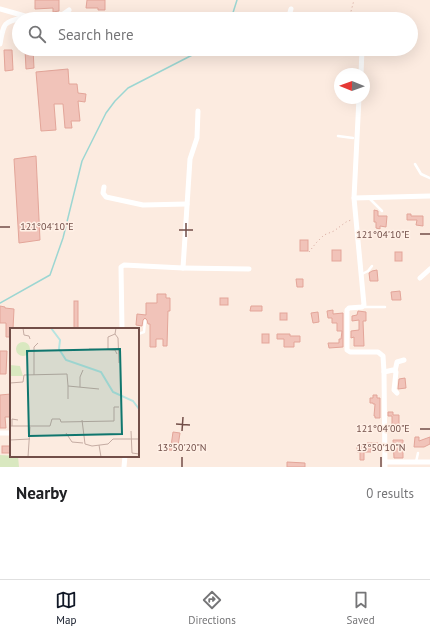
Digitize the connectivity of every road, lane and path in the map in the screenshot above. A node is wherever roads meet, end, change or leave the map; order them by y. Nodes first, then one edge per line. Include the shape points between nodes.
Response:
1 (354, 0) edge
2 (0, 9) edge
3 (291, 9) dead end
4 (69, 10) dead end
5 (12, 12) edge
6 (66, 12) edge
7 (290, 12) edge
8 (350, 12) edge
9 (12, 20) edge
10 (0, 44) edge
11 (362, 56) edge
12 (361, 68) edge
13 (358, 104) edge
14 (198, 111) dead end
15 (338, 136) dead end
16 (355, 138) junction
17 (415, 164) dead end
18 (430, 178) edge
19 (104, 187) dead end
20 (430, 196) edge
21 (354, 198) junction
22 (368, 198) junction
23 (187, 204) junction
24 (382, 211) dead end
25 (355, 218) junction
26 (309, 252) dead end
27 (372, 266) dead end
28 (183, 268) junction
29 (249, 269) dead end
30 (430, 269) edge
31 (362, 274) junction
32 (420, 278) dead end
33 (363, 307) junction
34 (384, 307) dead end
35 (145, 321) dead end
36 (122, 328) edge
37 (139, 334) edge
38 (404, 360) dead end
39 (395, 371) junction
40 (384, 372) junction
41 (397, 393) dead end
42 (418, 453) dead end
43 (416, 462) junction
44 (430, 462) edge
45 (386, 465) edge

1 - 8 path
2 - 5 street
3 - 7 street
4 - 6 street
9 - 10 street via 7,21 3,28
11 - 12 street
13 - 16 street
14 - 23 street via 197,138 190,159
15 - 16 lane
16 - 21 street
17 - 18 lane via 421,174
19 - 23 street via 103,193 106,196 137,204
20 - 22 street
21 - 22 street
21 - 25 street
22 - 24 lane
23 - 28 street
25 - 26 path via 324,235
25 - 31 street
27 - 31 lane
28 - 29 street
28 - 36 street via 121,266
30 - 32 street
31 - 33 street
33 - 34 lane
33 - 40 street via 349,308 346,311 347,350 380,353 383,356
35 - 37 lane via 144,332
38 - 39 street via 397,362
39 - 40 street
39 - 41 street via 397,376 394,390
40 - 45 street
42 - 43 lane
43 - 44 street
43 - 45 street

